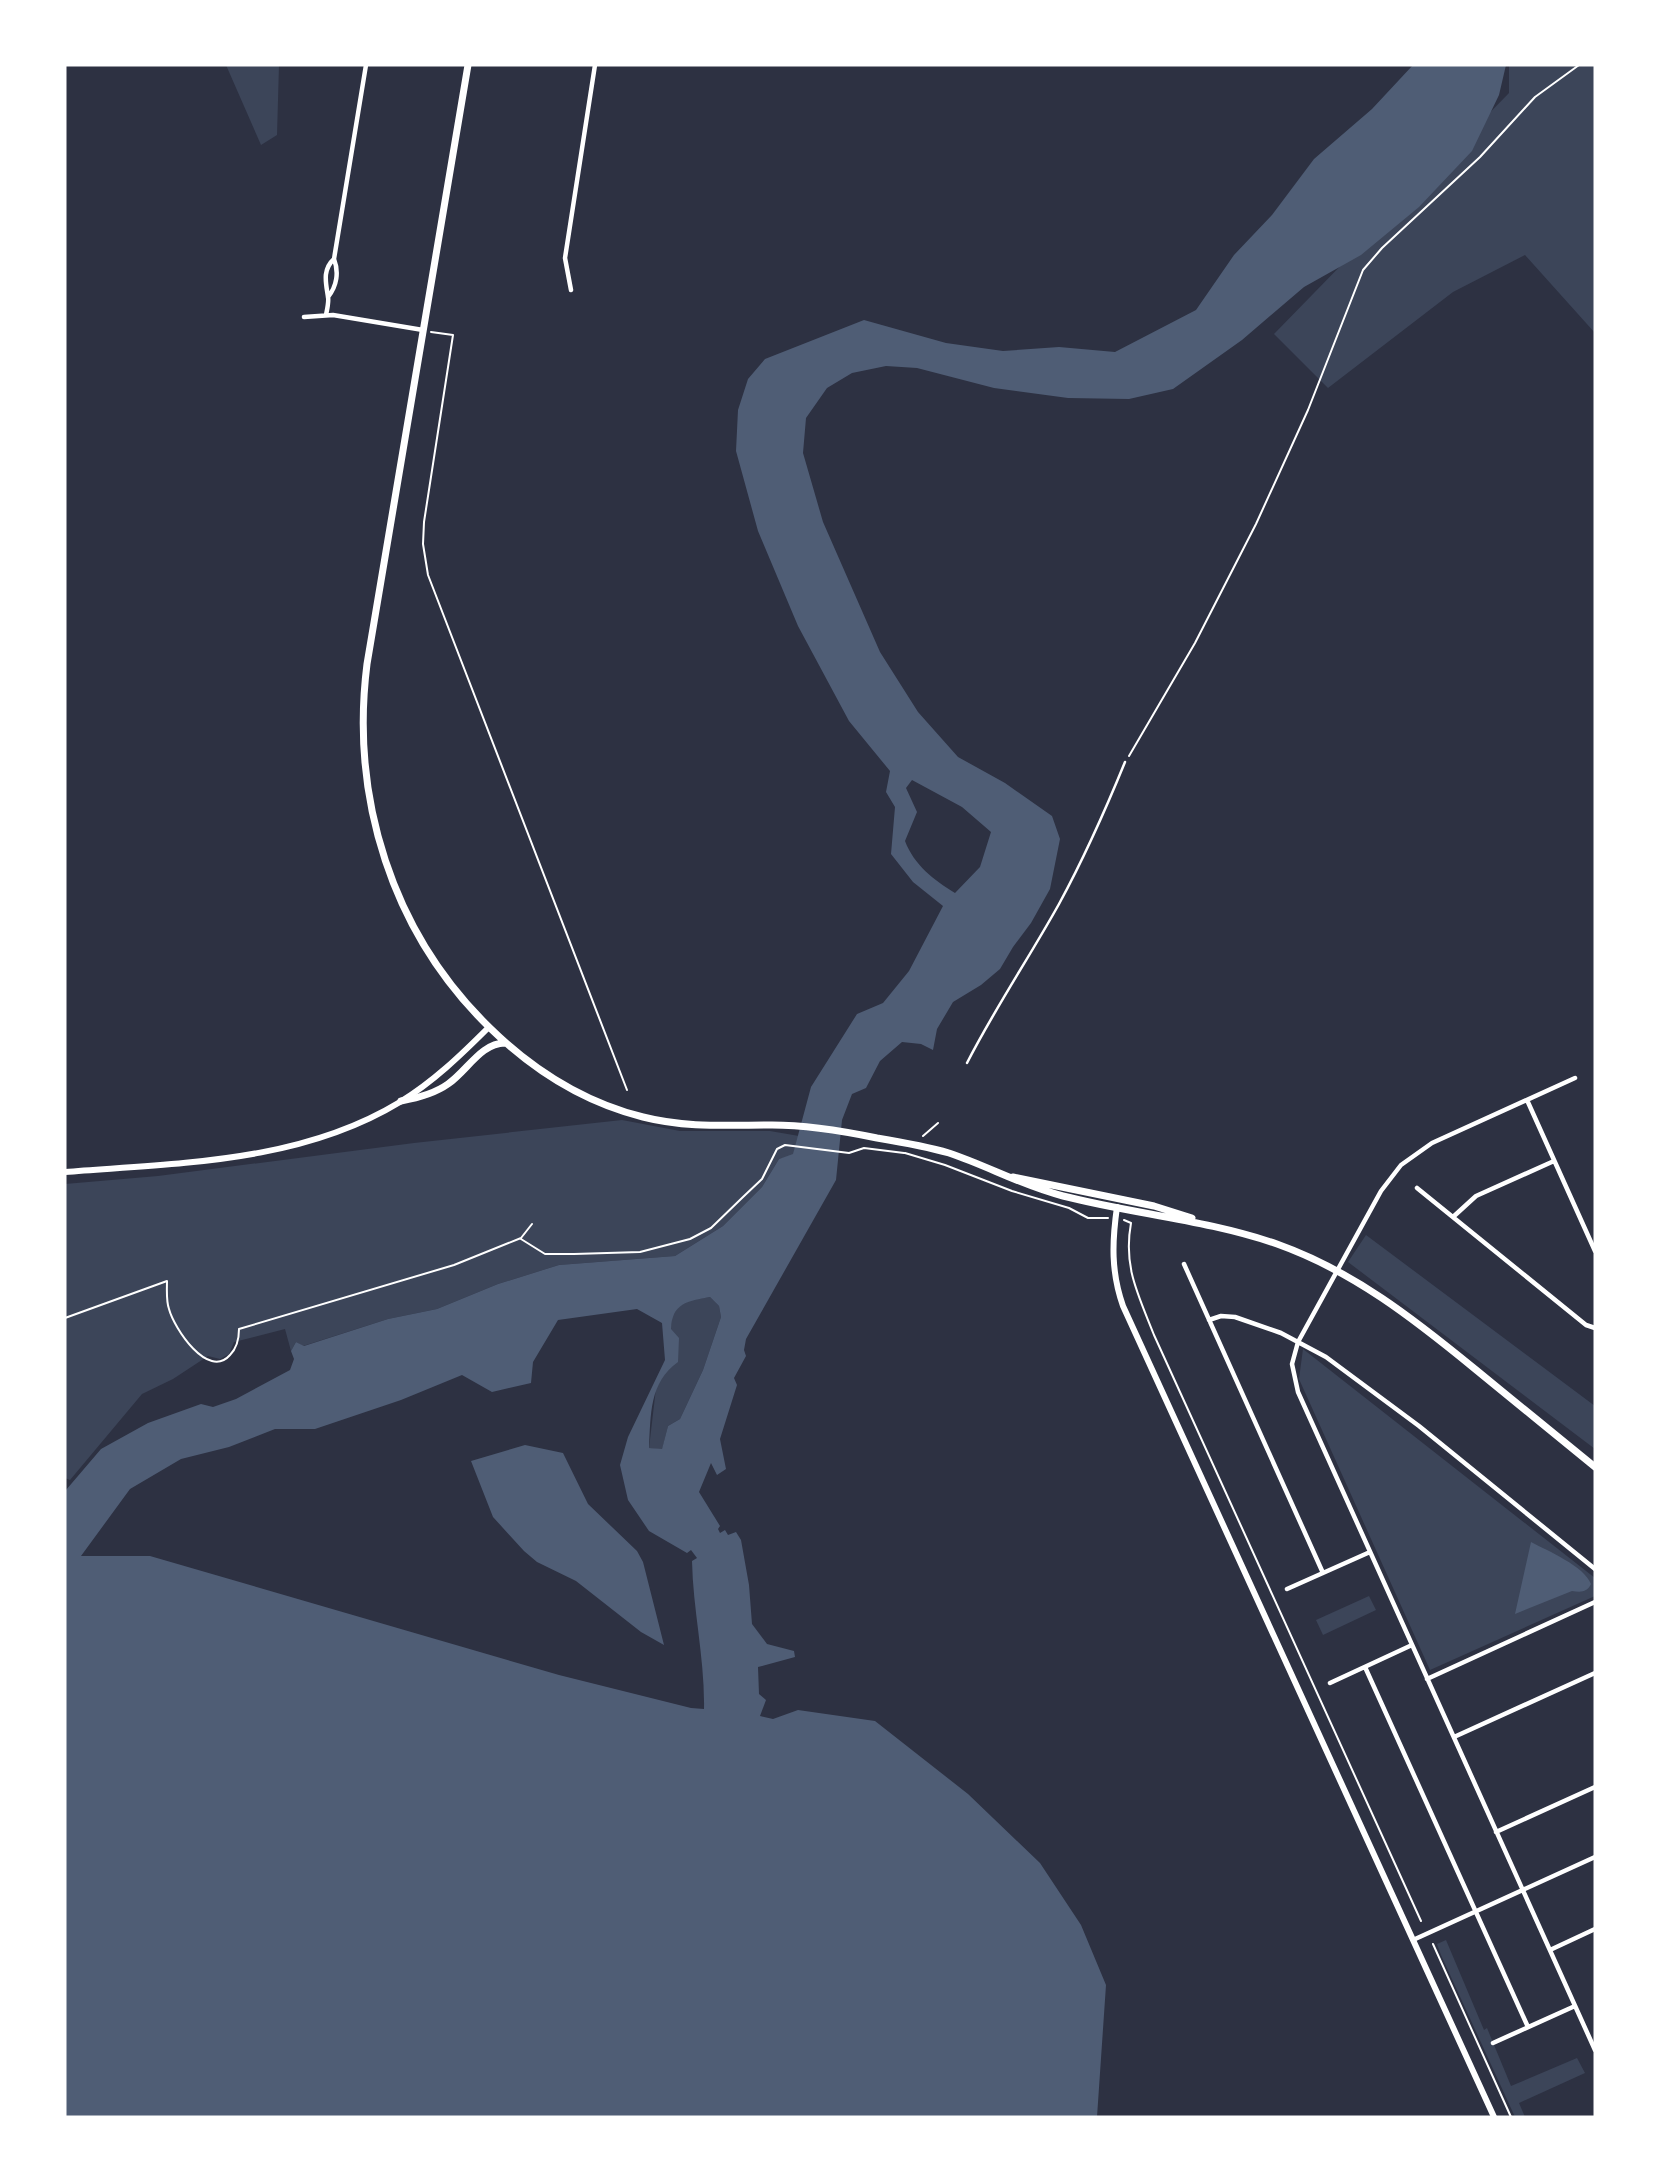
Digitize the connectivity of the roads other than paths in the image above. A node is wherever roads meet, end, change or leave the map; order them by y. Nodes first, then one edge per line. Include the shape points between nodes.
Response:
1 (366, 65) edge
2 (468, 65) edge
3 (595, 65) edge
4 (334, 259) junction
5 (571, 290) dead end
6 (328, 297) junction
7 (326, 315) junction
8 (303, 317) dead end
9 (424, 331) junction
10 (1125, 762) road end
11 (489, 1027) junction
12 (505, 1043) junction
13 (967, 1063) dead end
14 (1575, 1077) dead end
15 (1527, 1100) junction
16 (398, 1103) junction
17 (1554, 1161) junction
18 (65, 1172) edge
19 (1005, 1176) junction
20 (1416, 1188) dead end
21 (1117, 1207) junction
22 (1453, 1217) junction
23 (1209, 1225) junction
24 (1595, 1251) edge
25 (1184, 1264) dead end
26 (1338, 1271) junction
27 (1209, 1320) junction
28 (1595, 1328) edge
29 (1298, 1342) junction
30 (1595, 1467) edge
31 (1370, 1552) junction
32 (1595, 1569) edge
33 (1323, 1573) junction
34 (1287, 1589) dead end
35 (1595, 1602) edge
36 (1412, 1645) junction
37 (1365, 1667) junction
38 (1595, 1673) edge
39 (1427, 1679) junction
40 (1330, 1683) dead end
41 (1454, 1737) junction
42 (1595, 1787) edge
43 (1496, 1832) junction
44 (1595, 1857) edge
45 (1523, 1890) junction
46 (1476, 1911) junction
47 (1595, 1929) edge
48 (1412, 1940) junction
49 (1550, 1950) junction
50 (1575, 2006) junction
51 (1528, 2027) junction
52 (1493, 2043) dead end
53 (1595, 2050) edge
54 (1494, 2117) edge

1 - 4 street
2 - 9 main road
3 - 5 street via 565,258
4 - 6 street via 335,282
4 - 6 street via 325,282
6 - 7 street
7 - 8 street
7 - 9 street
9 - 11 main road via 367,664 362,726 365,772 377,837 404,908 443,974
10 - 13 lane via 1058,905
11 - 12 main road
11 - 16 street via 448,1067
12 - 16 main road via 486,1048 445,1086
12 - 19 main road via 555,1081 638,1116 691,1125 848,1133 947,1153
14 - 15 street
15 - 17 street
15 - 26 street via 1409,1158 1381,1191
16 - 18 street via 332,1135 276,1150
17 - 22 street via 1476,1196
17 - 24 street
19 - 21 main road via 1038,1189
19 - 23 main road via 1154,1206
20 - 22 street
21 - 23 main road
21 - 48 street via 1113,1260 1123,1306
22 - 28 street
23 - 26 main road via 1276,1244
25 - 27 street
26 - 29 street
26 - 30 main road via 1408,1315
27 - 29 street via 1230,1316
27 - 33 street
29 - 31 street via 1292,1364 1298,1392
29 - 32 street via 1385,1399
31 - 33 street
31 - 36 street
33 - 34 street
35 - 39 street
36 - 37 street
36 - 39 street
37 - 40 street
37 - 46 street
38 - 41 street
39 - 41 street
41 - 43 street
42 - 43 street
43 - 45 street
44 - 45 street
45 - 46 street
45 - 49 street
46 - 48 street
46 - 51 street
47 - 49 street
48 - 54 street
49 - 50 street
50 - 51 street
50 - 53 street
51 - 52 street

